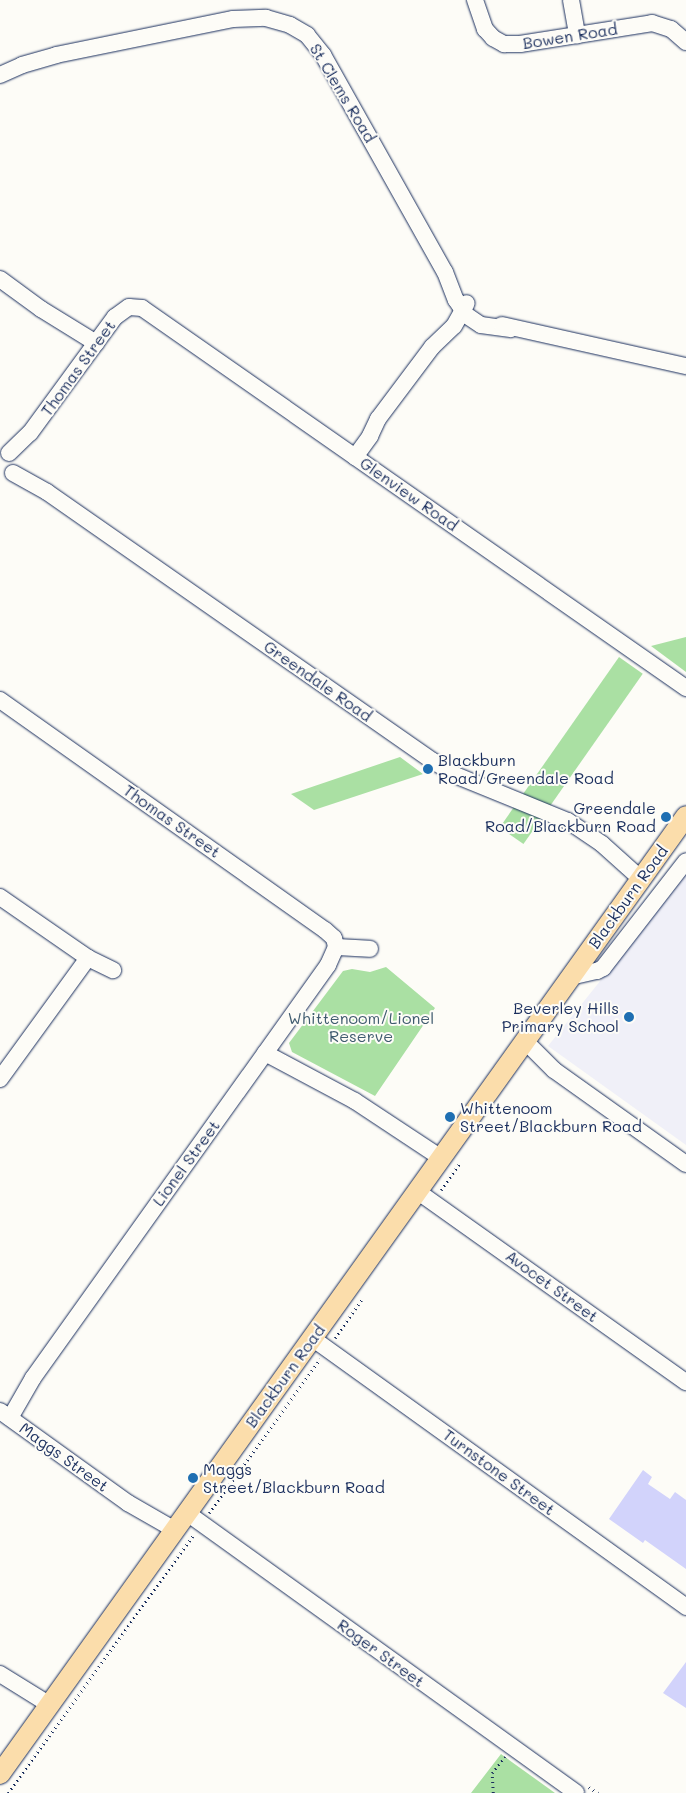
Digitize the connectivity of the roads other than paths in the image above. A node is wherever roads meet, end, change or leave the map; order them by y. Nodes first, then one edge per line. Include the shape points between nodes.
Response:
1 (475, 0) edge
2 (571, 0) edge
3 (577, 35) junction
4 (686, 42) edge
5 (0, 75) edge
6 (0, 279) edge
7 (129, 307) joint
8 (464, 307) junction
9 (96, 343) junction
10 (686, 366) edge
11 (351, 454) junction
12 (7, 464) edge
13 (686, 688) edge
14 (0, 700) edge
15 (686, 816) edge
16 (686, 861) edge
17 (644, 874) junction
18 (0, 897) edge
19 (336, 948) junction
20 (370, 949) dead end
21 (88, 958) junction
22 (113, 970) dead end
23 (570, 977) junction
24 (521, 1046) junction
25 (265, 1053) junction
26 (0, 1079) edge
27 (441, 1158) junction
28 (686, 1164) edge
29 (418, 1191) junction
30 (312, 1338) junction
31 (686, 1382) edge
32 (4, 1414) edge
33 (187, 1513) junction
34 (179, 1535) junction
35 (686, 1607) edge
36 (4, 1677) edge
37 (48, 1708) junction
38 (0, 1774) edge
39 (579, 1787) edge

1 - 3 street, Bowen Road via 485,30 504,44
2 - 3 street
3 - 4 street, Bowen Road via 652,23 671,29
5 - 8 street, St Clems Road via 56,55 233,19 266,18 290,25 307,35 324,55 445,272 454,282
6 - 9 street
7 - 9 street, Thomas Street via 115,316
7 - 11 street, Glenview Road via 147,310
8 - 10 street, St Clems Road via 511,329
8 - 11 street via 445,324 432,347 378,419 364,431
9 - 12 street, Thomas Street
11 - 13 street, Glenview Road
12 - 17 street, Greendale Road via 447,770 568,821
14 - 19 street, Thomas Street via 325,930 334,938
15 - 17 main road, Blackburn Road
16 - 23 street, Blackburn Road via 603,968
17 - 23 main road, Blackburn Road
18 - 21 street
19 - 20 street
19 - 25 street, Lionel Street via 328,965
21 - 22 street
21 - 26 street
23 - 24 main road, Blackburn Road
24 - 27 main road, Blackburn Road
24 - 28 street
25 - 27 street via 355,1100
25 - 32 street, Lionel Street
27 - 29 main road, Blackburn Road
29 - 30 main road, Blackburn Road
29 - 31 street, Avocet Street
30 - 33 main road, Blackburn Road
30 - 35 street, Turnstone Street
32 - 34 street, Maggs Street via 128,1503
33 - 34 main road, Blackburn Road
33 - 39 street, Roger Street
34 - 37 main road, Blackburn Road
36 - 37 street
37 - 38 main road, Blackburn Road

